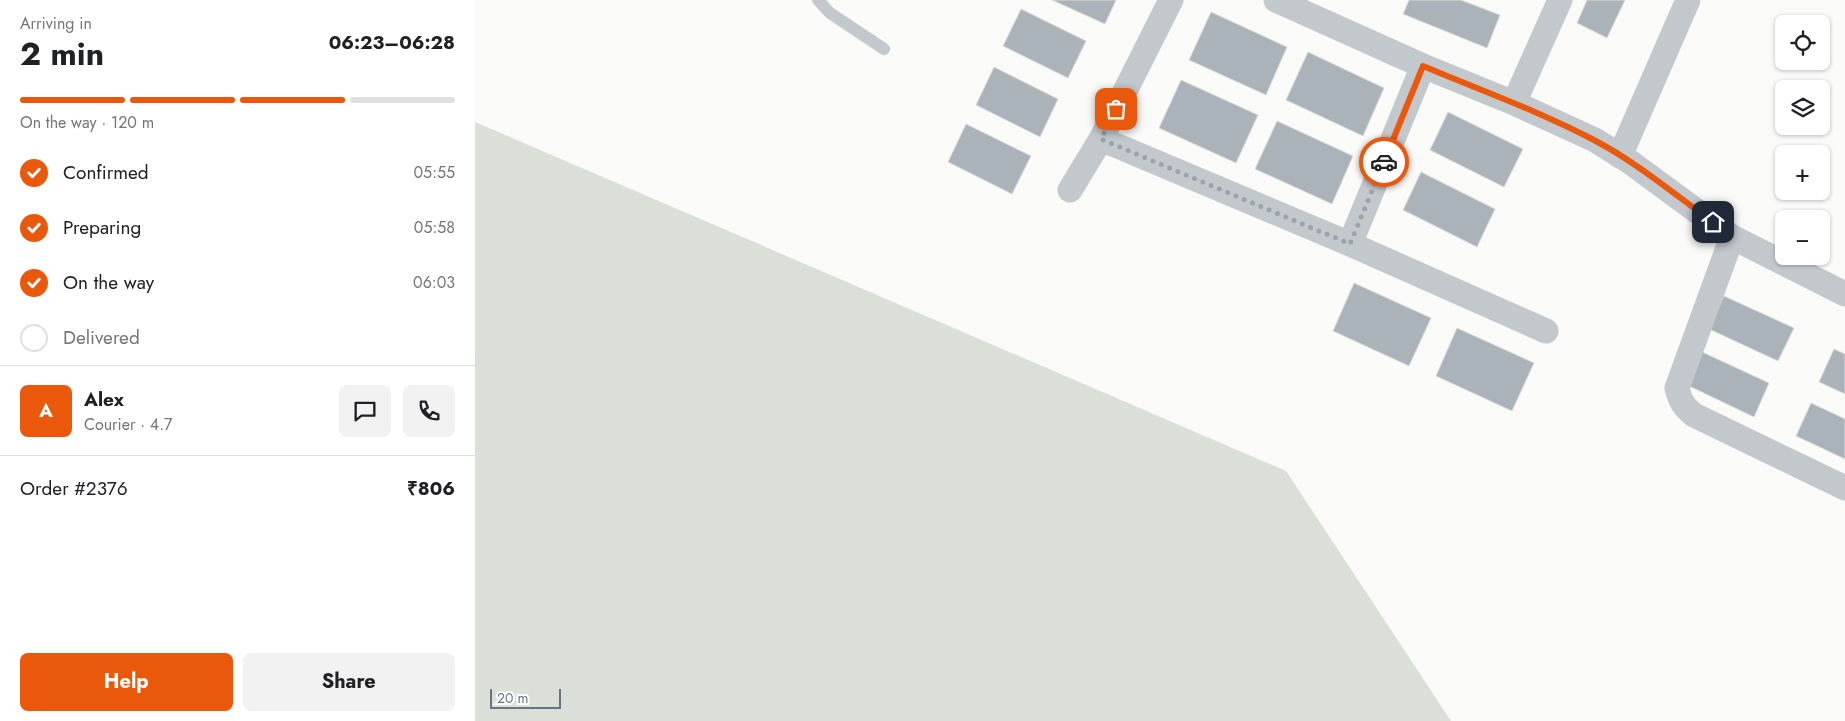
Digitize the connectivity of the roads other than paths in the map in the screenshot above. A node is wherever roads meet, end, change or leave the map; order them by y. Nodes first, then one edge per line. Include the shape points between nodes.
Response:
1 (818, 0) edge
2 (1171, 0) edge
3 (1276, 0) edge
4 (1560, 0) edge
5 (1688, 0) edge
6 (884, 49) dead end
7 (1423, 66) junction
8 (1514, 103) junction
9 (1101, 139) junction
10 (1620, 156) junction
11 (1070, 190) dead end
12 (1732, 237) junction
13 (1350, 244) junction
14 (1845, 294) edge
15 (1546, 331) dead end
16 (1845, 488) edge

1 - 6 lane via 830,13
2 - 9 street
3 - 7 street
4 - 8 street
5 - 10 street
7 - 8 street
7 - 13 street
8 - 10 street via 1595,140
9 - 11 street
9 - 13 street
10 - 12 street
12 - 14 street
12 - 16 street via 1677,388 1680,400 1694,415
13 - 15 street

